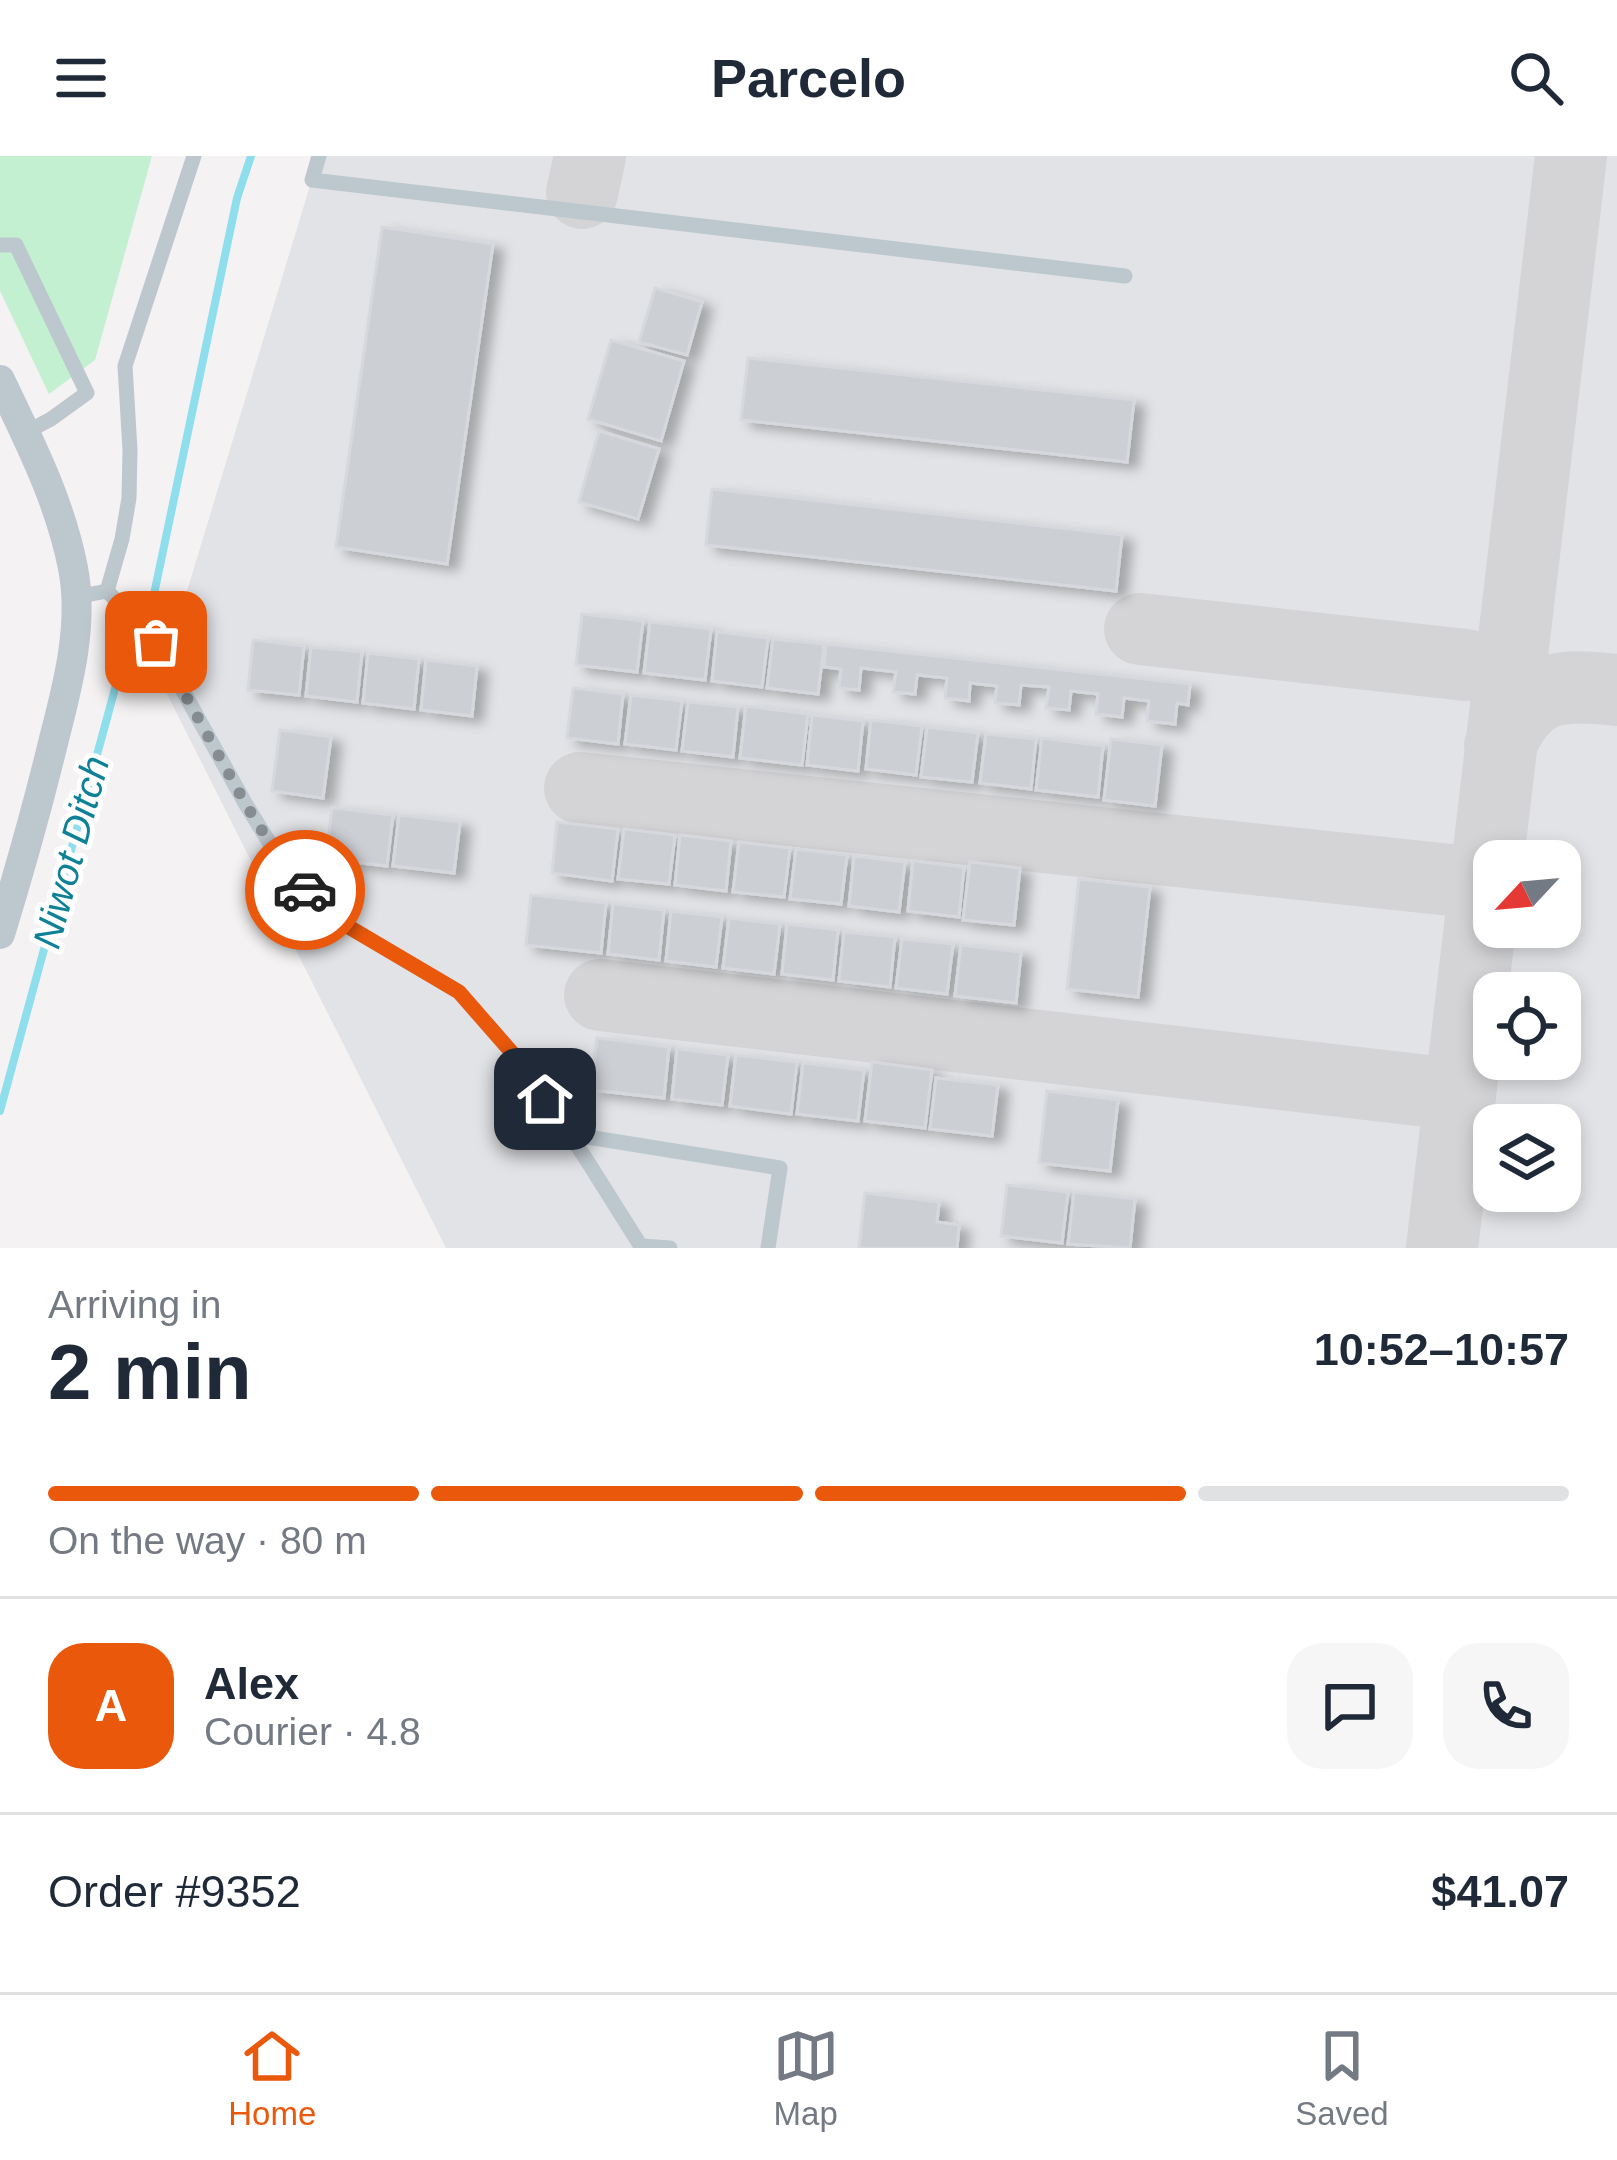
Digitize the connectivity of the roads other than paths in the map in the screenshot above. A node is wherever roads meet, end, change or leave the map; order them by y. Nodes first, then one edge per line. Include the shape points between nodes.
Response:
1 (194, 156) edge
2 (319, 156) edge
3 (8, 245) edge
4 (1125, 276) dead end
5 (0, 380) edge
6 (25, 433) junction
7 (91, 594) junction
8 (0, 934) edge
9 (569, 1134) junction
10 (641, 1247) edge
11 (670, 1248) edge
12 (768, 1248) edge

1 - 7 lane via 125,366 129,498 122,539
2 - 4 lane via 312,180
3 - 6 lane via 87,393
5 - 6 street
6 - 7 street via 74,572
7 - 8 street
7 - 9 lane via 156,642 290,876 337,920 459,992
9 - 10 lane
9 - 12 lane via 780,1168
10 - 11 lane

